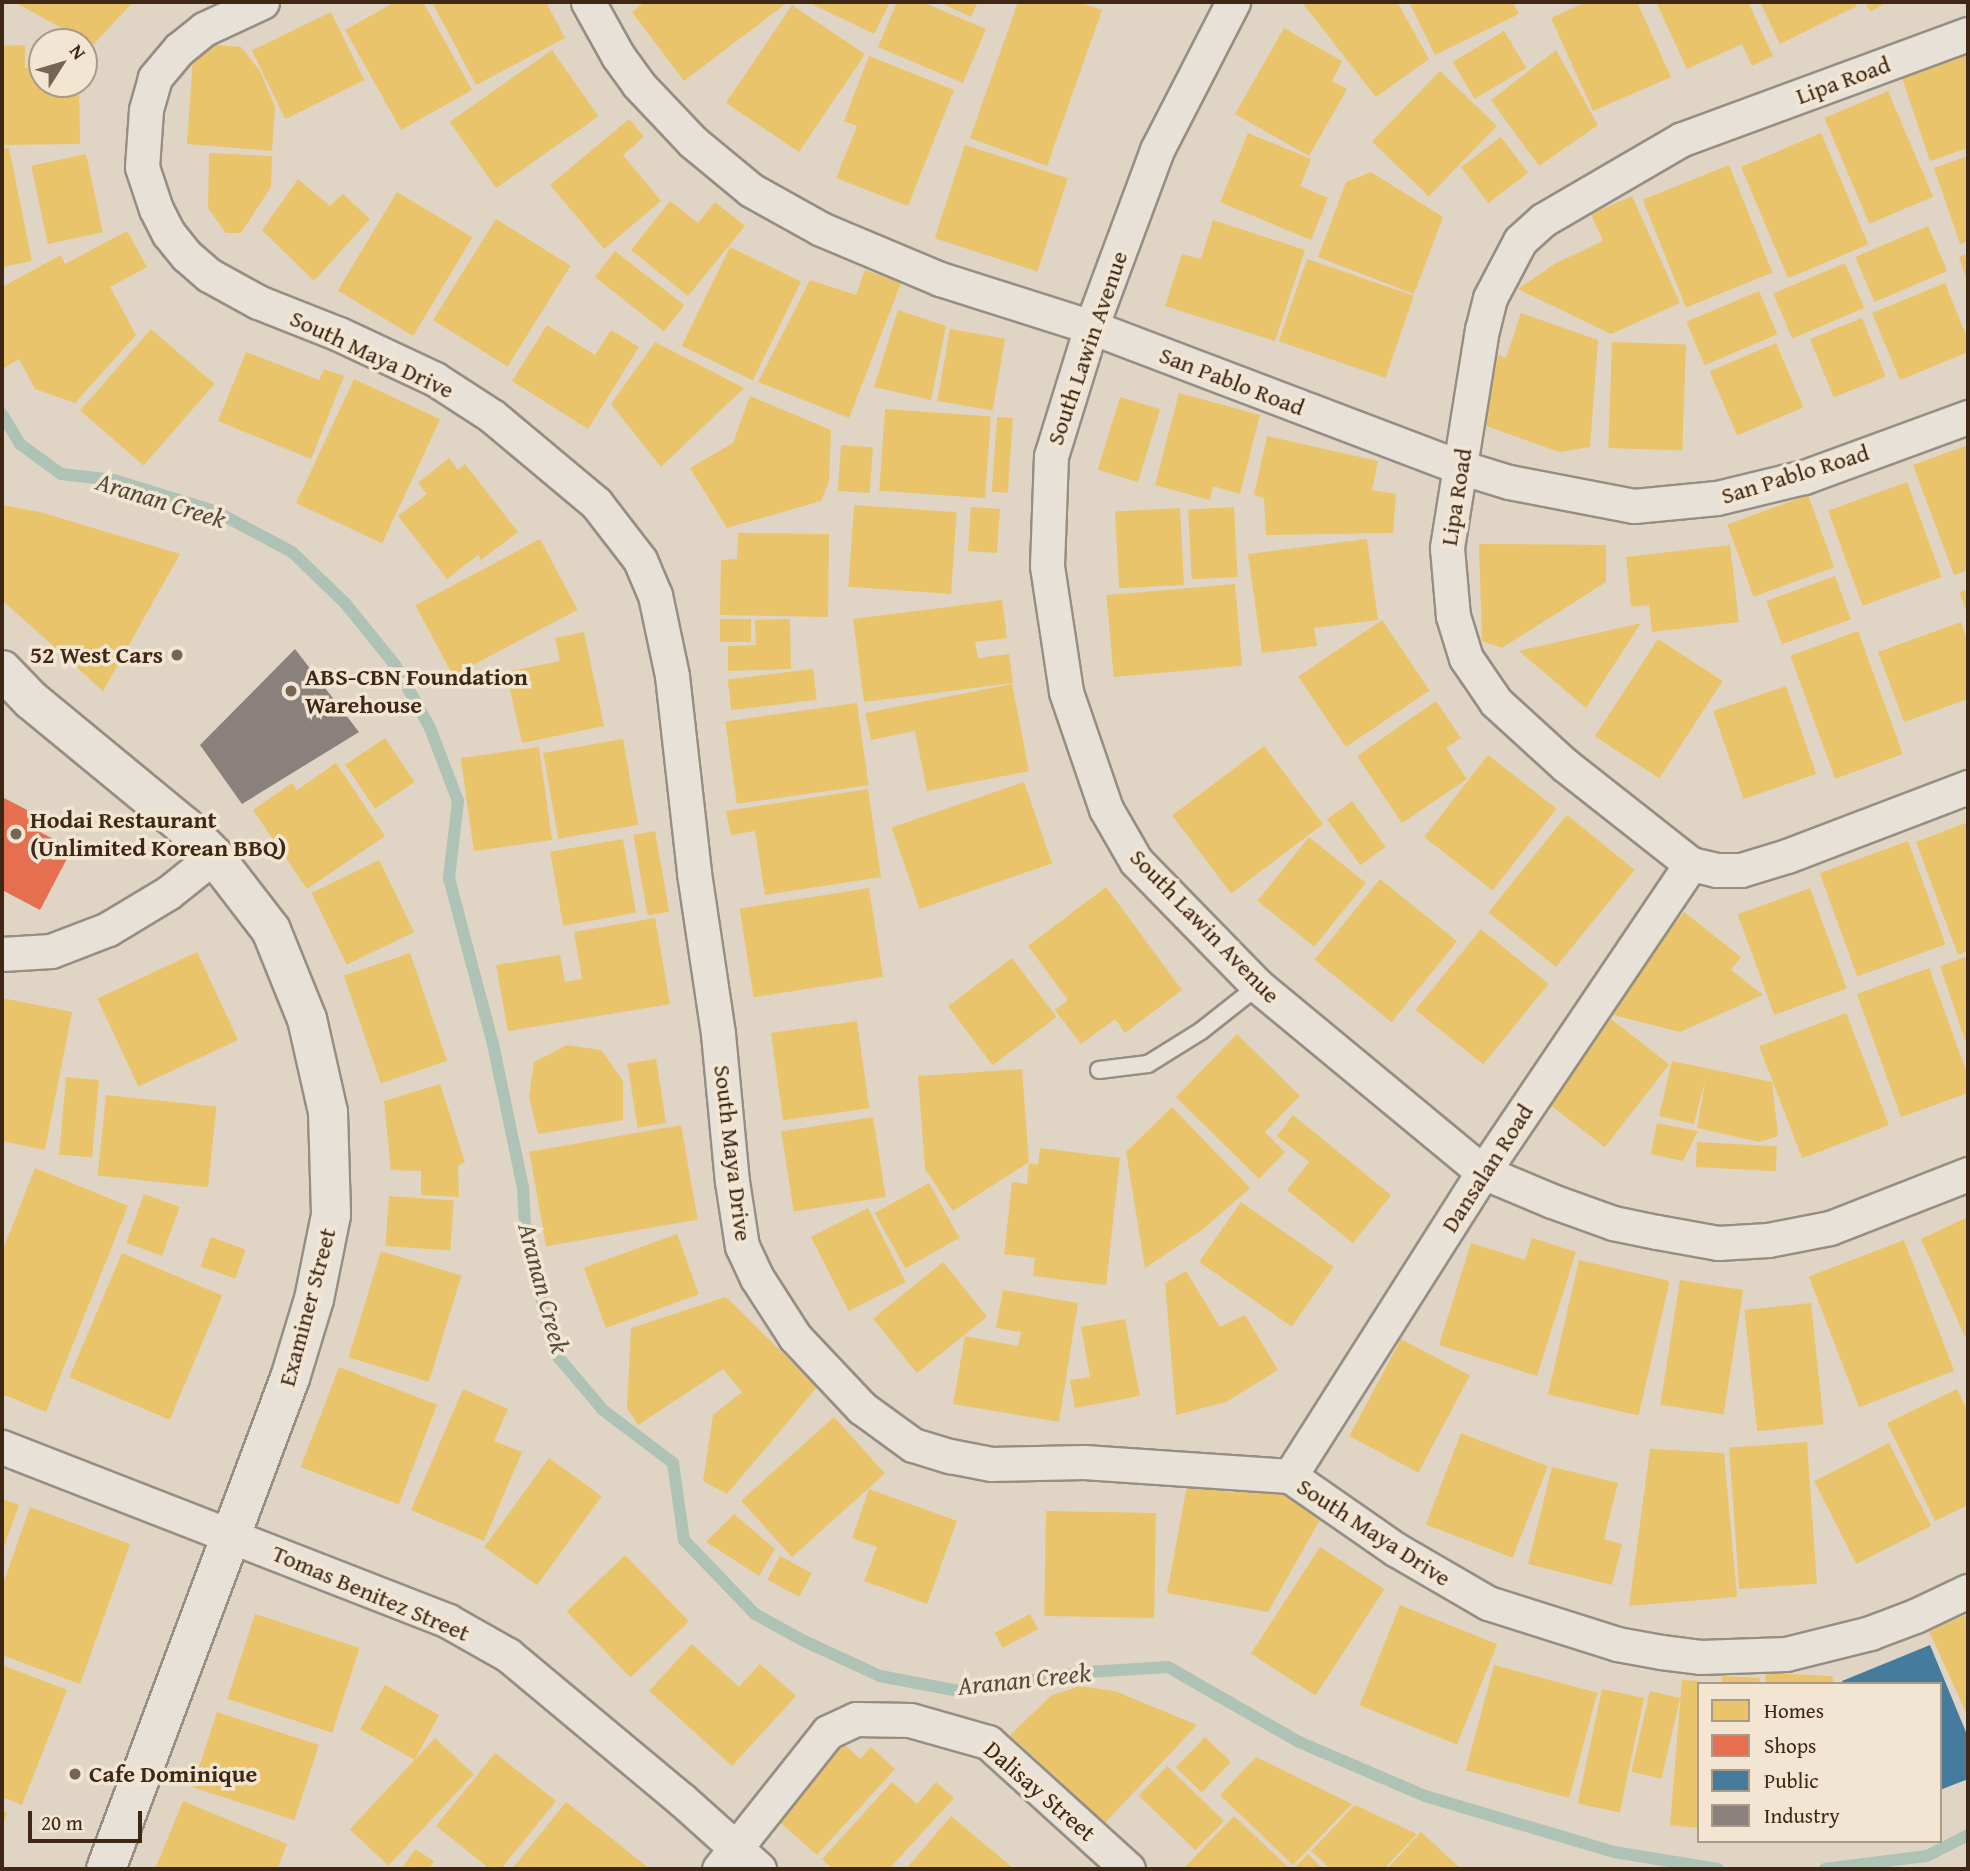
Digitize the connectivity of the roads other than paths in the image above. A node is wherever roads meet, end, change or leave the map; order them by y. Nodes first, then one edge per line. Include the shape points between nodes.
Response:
1 (262, 2) edge
2 (588, 2) edge
3 (1233, 2) edge
4 (1968, 34) edge
5 (1091, 327) junction
6 (1968, 417) edge
7 (1460, 467) junction
8 (2, 670) edge
9 (1968, 787) edge
10 (214, 856) junction
11 (1691, 864) junction
12 (2, 954) edge
13 (1258, 986) junction
14 (1099, 1070) dead end
15 (1483, 1172) junction
16 (1968, 1174) edge
17 (2, 1447) edge
18 (1290, 1476) junction
19 (232, 1536) junction
20 (1968, 1591) edge
21 (738, 1862) edge
22 (106, 1869) edge
23 (1128, 1869) edge

1 - 18 street, South Maya Drive via 204,29 178,49 155,78 144,123 142,167 156,209 169,234 209,275 258,302 435,379 492,416 596,503 640,561 655,595 672,676 742,1246 795,1337 838,1386 885,1427 912,1445 950,1457 991,1464 1084,1462
2 - 5 street, San Pablo Road via 638,84 693,142 751,190 821,229 893,261
3 - 5 street, South Lawin Avenue via 1157,150
4 - 7 street, Lipa Road via 1682,139 1543,220 1520,241 1490,298
5 - 7 street, San Pablo Road
5 - 13 street, South Lawin Avenue via 1051,456 1047,566 1066,692 1106,808 1136,860
6 - 7 street, San Pablo Road via 1804,477 1717,498 1673,503 1634,506 1549,491
7 - 11 street, Lipa Road via 1447,548 1448,582 1466,658 1496,702 1529,735
8 - 10 street, Examiner Street
9 - 11 street, Lipa Road via 1751,867 1717,870
10 - 12 street via 168,892 108,929 51,951
10 - 19 street, Examiner Street via 271,930 307,1019 328,1112 331,1215 314,1299 290,1378
11 - 15 street, Dansalan Road
13 - 14 lane via 1201,1031 1148,1064
13 - 15 street, South Lawin Avenue
15 - 16 street, South Lawin Avenue via 1613,1223 1718,1243 1769,1240 1830,1228
15 - 18 street, Dansalan Road
17 - 19 street, Tomas Benitez Street
18 - 20 street, South Maya Drive via 1395,1549 1488,1603 1617,1644 1661,1652 1700,1657 1786,1654 1870,1633
19 - 21 street, Tomas Benitez Street via 448,1621 508,1655
19 - 22 street, Examiner Street
21 - 23 street, Dalisay Street via 828,1732 856,1719 910,1720 988,1742

